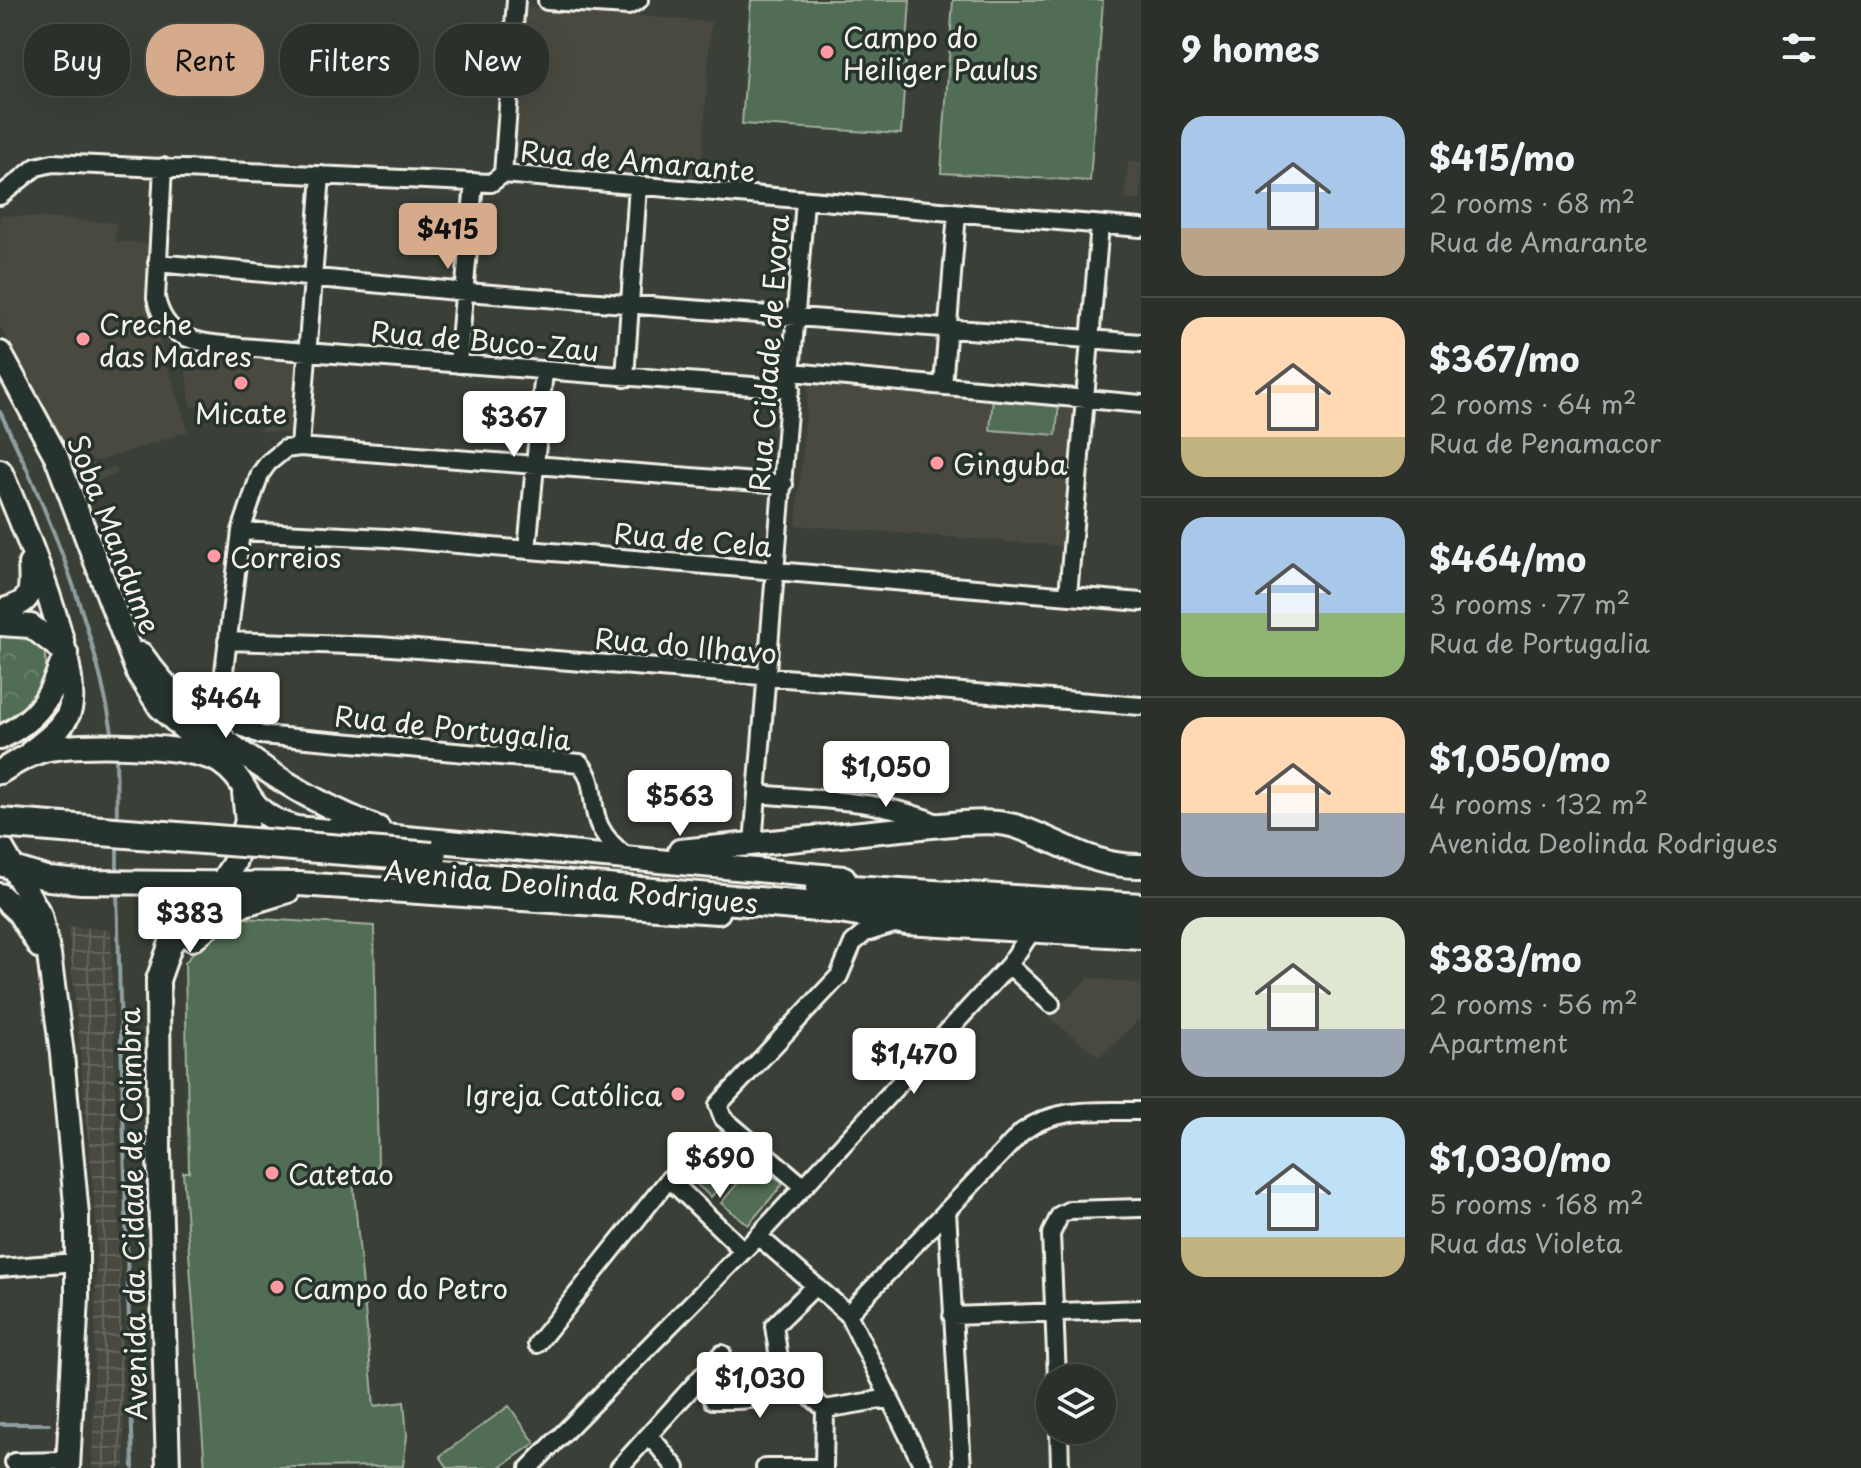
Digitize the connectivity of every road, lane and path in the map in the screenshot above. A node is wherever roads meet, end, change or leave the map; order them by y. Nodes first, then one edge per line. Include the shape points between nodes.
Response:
1 (516, 0) edge
2 (639, 0) edge
3 (547, 1) edge
4 (163, 167) junction
5 (503, 174) junction
6 (321, 175) junction
7 (474, 182) junction
8 (638, 185) junction
9 (0, 196) edge
10 (805, 201) junction
11 (957, 213) junction
12 (1100, 225) junction
13 (1141, 228) edge
14 (157, 263) junction
15 (313, 278) junction
16 (467, 292) junction
17 (629, 303) junction
18 (796, 317) junction
19 (947, 331) junction
20 (1091, 341) junction
21 (1141, 343) edge
22 (308, 351) junction
23 (0, 353) edge
24 (458, 364) junction
25 (544, 371) junction
26 (625, 378) junction
27 (792, 380) junction
28 (943, 386) junction
29 (1086, 397) junction
30 (1141, 404) edge
31 (300, 447) junction
32 (533, 465) junction
33 (0, 471) edge
34 (784, 484) junction
35 (241, 531) junction
36 (30, 547) junction
37 (527, 550) junction
38 (777, 573) junction
39 (1068, 595) junction
40 (1141, 602) edge
41 (111, 604) junction
42 (0, 611) edge
43 (0, 624) edge
44 (227, 641) junction
45 (66, 653) junction
46 (768, 678) junction
47 (1141, 706) edge
48 (0, 738) edge
49 (26, 756) junction
50 (220, 762) junction
51 (0, 772) edge
52 (0, 784) edge
53 (243, 791) junction
54 (758, 794) junction
55 (0, 823) edge
56 (943, 825) junction
57 (0, 842) edge
58 (753, 844) junction
59 (627, 857) junction
60 (433, 858) junction
61 (6, 866) edge
62 (1141, 866) edge
63 (221, 885) junction
64 (323, 886) junction
65 (0, 895) edge
66 (910, 907) junction
67 (1141, 908) edge
68 (1034, 928) junction
69 (1141, 934) edge
70 (1009, 965) junction
71 (1051, 1004) dead end
72 (55, 1010) junction
73 (157, 1028) junction
74 (1141, 1111) edge
75 (803, 1186) junction
76 (1141, 1208) edge
77 (947, 1211) junction
78 (758, 1236) junction
79 (743, 1250) junction
80 (77, 1262) junction
81 (0, 1268) edge
82 (814, 1287) junction
83 (1141, 1309) edge
84 (1054, 1310) junction
85 (848, 1314) junction
86 (952, 1316) junction
87 (537, 1344) dead end
88 (722, 1354) dead end
89 (1056, 1364) edge
90 (792, 1382) junction
91 (890, 1398) junction
92 (713, 1400) dead end
93 (825, 1409) junction
94 (649, 1435) junction
95 (1059, 1444) edge
96 (14, 1462) dead end
97 (68, 1464) edge
98 (168, 1468) edge
99 (529, 1468) edge
100 (619, 1468) edge
101 (676, 1468) edge
102 (765, 1468) edge
103 (814, 1468) edge
104 (824, 1468) edge
105 (924, 1468) edge
106 (962, 1468) edge
107 (1060, 1468) edge

1 - 5 street
2 - 3 street via 628,6
4 - 6 street, Rua de Amarante
4 - 9 street, Rua de Amarante via 53,163 36,167
4 - 14 street
5 - 7 street, Rua de Amarante via 491,183
5 - 8 street, Rua de Amarante
6 - 7 street, Rua de Amarante
6 - 15 street
7 - 16 street
8 - 10 street, Rua de Amarante
8 - 17 street
10 - 11 street, Rua de Amarante
10 - 18 street, Rua Cidade de Evora
11 - 12 street, Rua de Amarante
11 - 19 street
12 - 13 street, Rua de Amarante
12 - 20 street
14 - 15 street
14 - 22 street, Rua de Buco-Zau via 160,317 175,333 207,343
15 - 16 street
15 - 22 street
16 - 17 street
16 - 24 street
17 - 18 street
17 - 26 street
18 - 19 street
18 - 27 street, Rua Cidade de Evora
19 - 20 street
19 - 28 street
20 - 21 street
20 - 29 street
22 - 24 street, Rua de Buco-Zau
22 - 31 street
23 - 41 main road, Soba Mandume via 56,456
24 - 25 street, Rua de Buco-Zau
25 - 26 street, Rua de Buco-Zau
25 - 32 street
26 - 27 street, Rua de Buco-Zau
27 - 28 street, Rua de Buco-Zau
27 - 34 street, Rua Cidade de Evora
28 - 29 street, Rua de Buco-Zau
29 - 30 street, Rua de Buco-Zau
29 - 39 street
31 - 32 street
31 - 35 street, Rua de Portugalia via 285,449 260,474
32 - 34 street
32 - 37 street
33 - 36 main road
34 - 38 street, Rua Cidade de Evora
35 - 37 street, Rua de Cela
35 - 44 street, Rua de Portugalia
36 - 42 main road via 32,591 21,605
36 - 45 main road
37 - 38 street, Rua de Cela
38 - 39 street, Rua de Cela
38 - 46 street, Rua Cidade de Evora
39 - 40 street, Rua de Cela
41 - 50 main road, Soba Mandume via 148,692
41 - 60 main road via 152,670 211,730 304,792
43 - 45 main road via 31,626
44 - 46 street, Rua do Ilhavo via 379,646
44 - 59 street, Rua de Portugalia via 221,696 241,727 261,735 580,763 587,770 596,823
45 - 48 main road via 43,707 24,726
45 - 49 main road via 73,685 69,712
46 - 47 street, Rua do Ilhavo
46 - 54 street, Rua Cidade de Evora
49 - 50 main road via 83,746 170,749
49 - 51 main road
49 - 52 main road
50 - 53 main road, Soba Mandume
53 - 60 main road, Soba Mandume via 275,822
53 - 63 main road, Avenida da Cidade de Coimbra via 244,836
54 - 56 street via 878,804
54 - 58 street, Rua Cidade de Evora
55 - 60 highway, Avenida Deolinda Rodrigues, bridge
56 - 58 main road
56 - 62 main road via 998,823 1101,864
57 - 60 highway, Avenida Deolinda Rodrigues
57 - 61 main road, Avenida da Cidade de Coimbra
58 - 59 main road
59 - 60 main road
59 - 66 main road via 867,881
60 - 66 highway, Avenida Deolinda Rodrigues
61 - 63 main road via 81,882
61 - 72 main road, Avenida da Cidade de Coimbra via 40,915
63 - 64 main road
63 - 73 main road, Avenida da Cidade de Coimbra via 164,956
64 - 66 main road via 856,921
64 - 73 main road via 254,899 200,930 171,975
65 - 72 main road via 19,913 41,948
66 - 67 highway, Avenida Deolinda Rodrigues
66 - 68 highway, Avenida Deolinda Rodrigues
66 - 75 street via 853,943 839,976 718,1105 723,1118
68 - 69 highway, Avenida Deolinda Rodrigues
68 - 70 street
70 - 71 street
70 - 75 street
72 - 80 main road, Avenida da Cidade de Coimbra via 74,1170
73 - 98 main road, Avenida da Cidade de Coimbra
74 - 77 street via 1061,1113 1039,1119
75 - 78 street
76 - 84 street via 1082,1208 1060,1215 1051,1234
77 - 85 street
77 - 86 street
78 - 79 street
78 - 82 street
79 - 87 street via 669,1179
79 - 99 street
80 - 81 street
80 - 97 main road, Avenida da Cidade de Coimbra
82 - 85 street
82 - 90 street via 774,1326 781,1371
83 - 84 street
84 - 86 street
84 - 89 street
85 - 91 street
86 - 106 street
88 - 94 street
90 - 92 street via 756,1400
90 - 93 street
91 - 93 street
91 - 105 street
93 - 104 street
94 - 100 street
94 - 101 street
95 - 107 street
96 - 97 street
102 - 103 street

